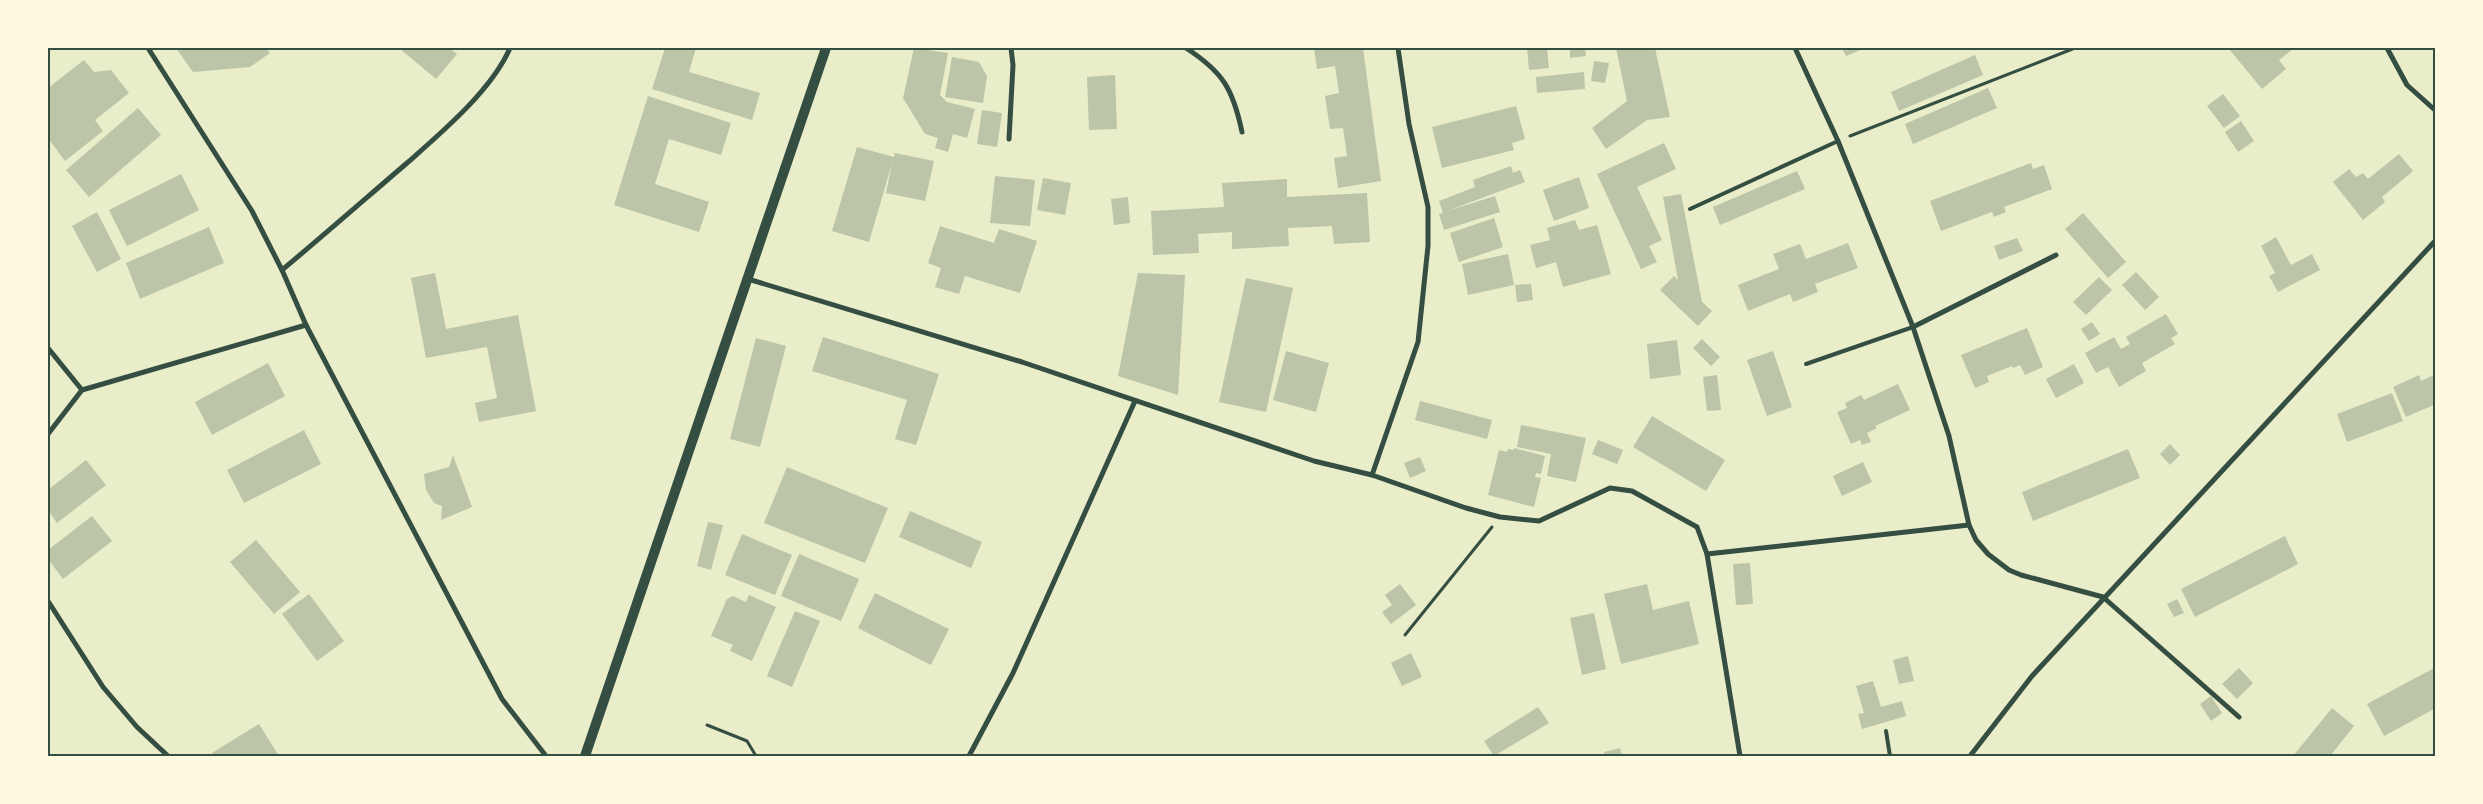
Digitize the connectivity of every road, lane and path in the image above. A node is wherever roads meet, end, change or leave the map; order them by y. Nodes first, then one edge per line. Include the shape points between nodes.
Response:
1 (148, 48) edge
2 (510, 48) edge
3 (826, 48) edge
4 (1011, 48) edge
5 (1186, 48) edge
6 (1398, 48) edge
7 (1795, 48) edge
8 (2075, 48) edge
9 (2386, 48) edge
10 (2436, 111) edge
11 (1242, 132) dead end
12 (1009, 139) dead end
13 (1838, 141) junction
14 (1690, 209) dead end
15 (2436, 240) edge
16 (2056, 255) dead end
17 (282, 270) junction
18 (747, 279) junction
19 (306, 326) junction
20 (1913, 328) junction
21 (48, 348) edge
22 (1806, 364) dead end
23 (82, 390) junction
24 (1135, 401) junction
25 (48, 434) edge
26 (1372, 475) junction
27 (1500, 517) junction
28 (1969, 525) junction
29 (1707, 554) junction
30 (2103, 597) junction
31 (48, 602) edge
32 (1405, 635) dead end
33 (2240, 717) dead end
34 (707, 725) dead end
35 (1886, 731) dead end
36 (168, 756) edge
37 (546, 756) edge
38 (585, 756) edge
39 (756, 756) edge
40 (969, 756) edge
41 (1740, 756) edge
42 (1890, 756) edge
43 (1970, 756) edge

1 - 17 street via 252,211
2 - 17 street via 485,85 440,134
3 - 18 main road
4 - 12 street
5 - 11 street via 1210,65 1230,90
6 - 26 street via 1409,124 1428,207 1428,246 1418,342
7 - 13 street
8 - 13 path
9 - 10 street via 2408,85
13 - 14 lane
13 - 20 street
15 - 30 street
16 - 20 street
17 - 19 street
18 - 24 street via 1022,362
18 - 38 main road
19 - 23 street
19 - 37 street via 502,699
20 - 22 lane
20 - 28 street via 1949,436
21 - 23 street
23 - 25 street
24 - 26 street via 1314,461
24 - 40 street via 1013,673
26 - 27 street
27 - 29 street via 1540,521 1610,488 1632,491 1697,527
27 - 32 path
28 - 29 street
28 - 30 street via 1988,554 2009,570
29 - 41 street
30 - 33 street
30 - 43 street via 2032,676
31 - 36 street via 103,686 137,727
34 - 39 path via 747,741
35 - 42 lane

